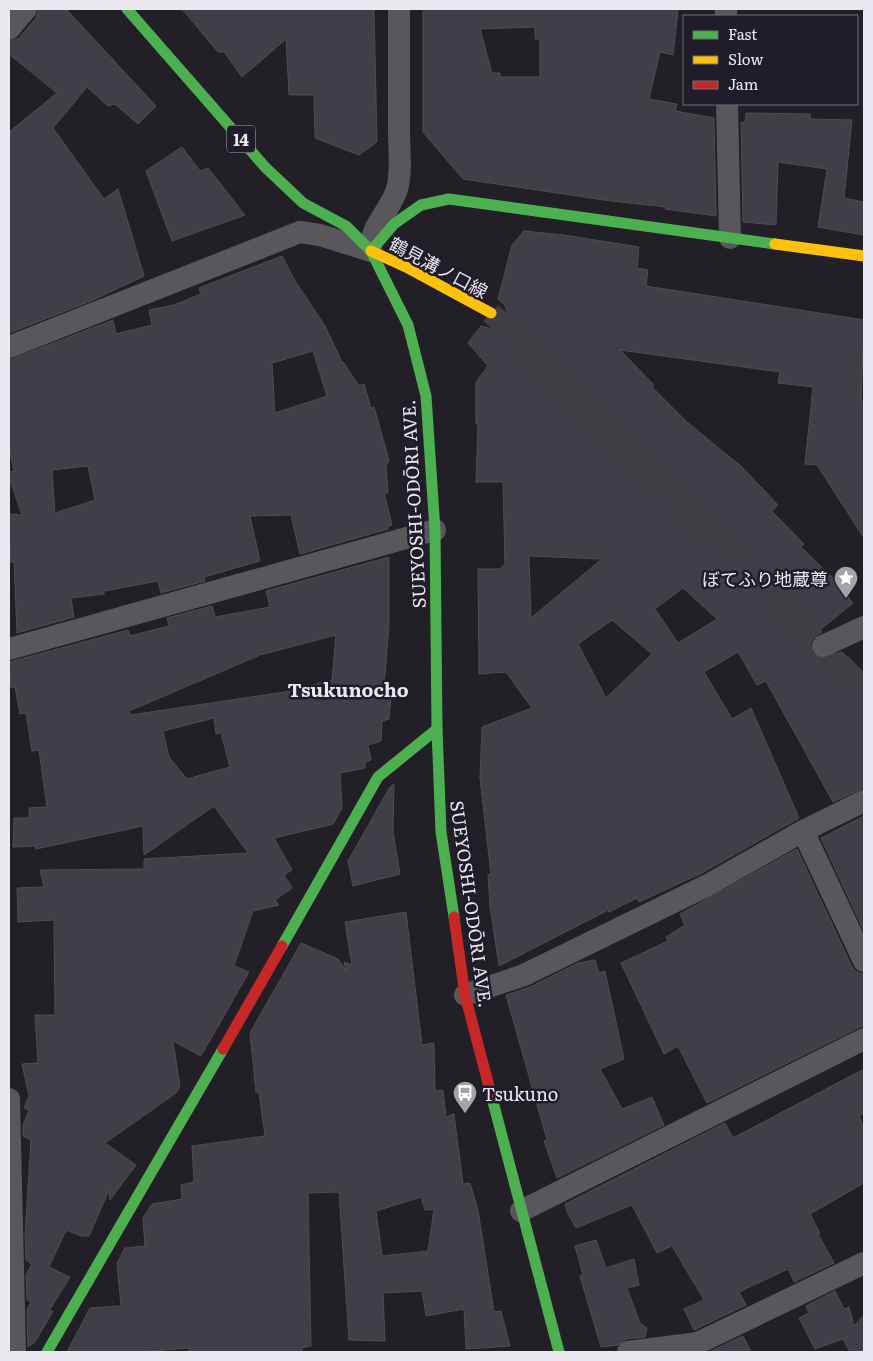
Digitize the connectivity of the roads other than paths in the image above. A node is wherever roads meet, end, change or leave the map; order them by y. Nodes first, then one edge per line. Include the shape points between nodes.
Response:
1 (26, 9) edge
2 (127, 9) edge
3 (399, 9) edge
4 (9, 29) edge
5 (727, 105) edge
6 (730, 238) junction
7 (371, 251) junction
8 (864, 256) edge
9 (490, 313) tunnel mouth
10 (9, 347) edge
11 (435, 530) junction
12 (864, 627) edge
13 (824, 646) dead end
14 (9, 649) edge
15 (437, 729) junction
16 (864, 801) edge
17 (803, 830) junction
18 (864, 961) edge
19 (465, 995) junction
20 (864, 1039) edge
21 (9, 1099) edge
22 (521, 1212) junction
23 (864, 1263) edge
24 (701, 1348) edge
25 (14, 1352) edge
26 (47, 1352) edge
27 (559, 1352) edge
28 (628, 1352) edge

1 - 4 street
2 - 7 street, 14 via 264,167 303,203 346,226
3 - 7 street via 397,189 374,228 370,239
5 - 6 street
6 - 7 street via 449,199 421,206 394,224
6 - 8 street
7 - 9 street, 鶴見溝ノ口線 / 14 via 406,266
7 - 10 street via 300,232
7 - 11 street, SUEYOSHI-ODŌRI AVE. via 408,325 418,358 426,396
11 - 14 street
11 - 15 street, SUEYOSHI-ODŌRI AVE.
12 - 13 street
15 - 19 street, SUEYOSHI-ODŌRI AVE. via 441,832
15 - 26 street via 378,777
16 - 17 street
17 - 18 street
17 - 19 street via 708,885 532,971
19 - 22 street, SUEYOSHI-ODŌRI AVE.
20 - 22 street
21 - 25 street
22 - 27 street, SUEYOSHI-ODŌRI AVE.
23 - 24 street
24 - 28 street

